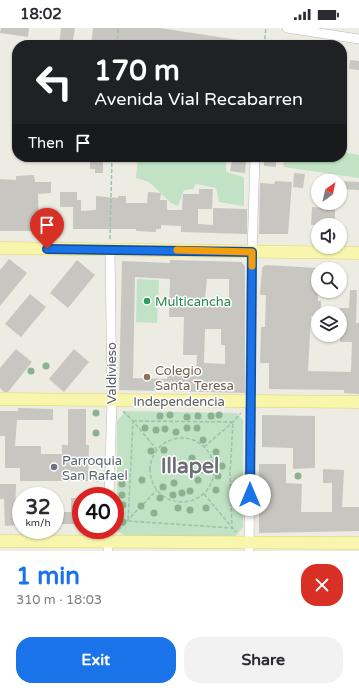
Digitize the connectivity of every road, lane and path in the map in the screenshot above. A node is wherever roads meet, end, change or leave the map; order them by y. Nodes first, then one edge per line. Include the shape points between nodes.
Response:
1 (118, 28) edge
2 (266, 28) edge
3 (288, 28) edge
4 (359, 39) edge
5 (117, 40) edge
6 (265, 40) edge
7 (112, 162) edge
8 (255, 162) edge
9 (0, 248) edge
10 (110, 249) junction
11 (252, 252) junction
12 (359, 253) edge
13 (0, 399) edge
14 (112, 401) junction
15 (250, 402) junction
16 (359, 402) edge
17 (133, 421) junction
18 (233, 422) junction
19 (204, 447) junction
20 (157, 450) junction
21 (109, 487) edge
22 (157, 490) junction
23 (204, 494) junction
24 (128, 522) junction
25 (232, 528) junction
26 (0, 541) edge
27 (108, 541) edge
28 (359, 543) edge
29 (249, 547) edge

1 - 5 path
2 - 6 path
3 - 4 street
7 - 10 path
8 - 11 street
9 - 10 main road
10 - 11 main road
10 - 14 street, Valdivieso
11 - 12 main road
11 - 15 street
13 - 14 main road, Independencia
14 - 15 main road, Independencia
14 - 17 path
14 - 21 street, Valdivieso
15 - 16 main road, Independencia
15 - 18 path
15 - 29 street
17 - 18 path
17 - 20 path
17 - 24 path
18 - 19 path
18 - 25 path via 230,474
19 - 20 path via 185,438 174,439
19 - 23 path via 214,465 214,476
20 - 22 path via 150,470
22 - 23 path via 164,497 185,502 195,500
22 - 24 path
23 - 25 path
24 - 25 path
24 - 27 path
25 - 29 path
26 - 27 main road
27 - 29 main road
28 - 29 main road

